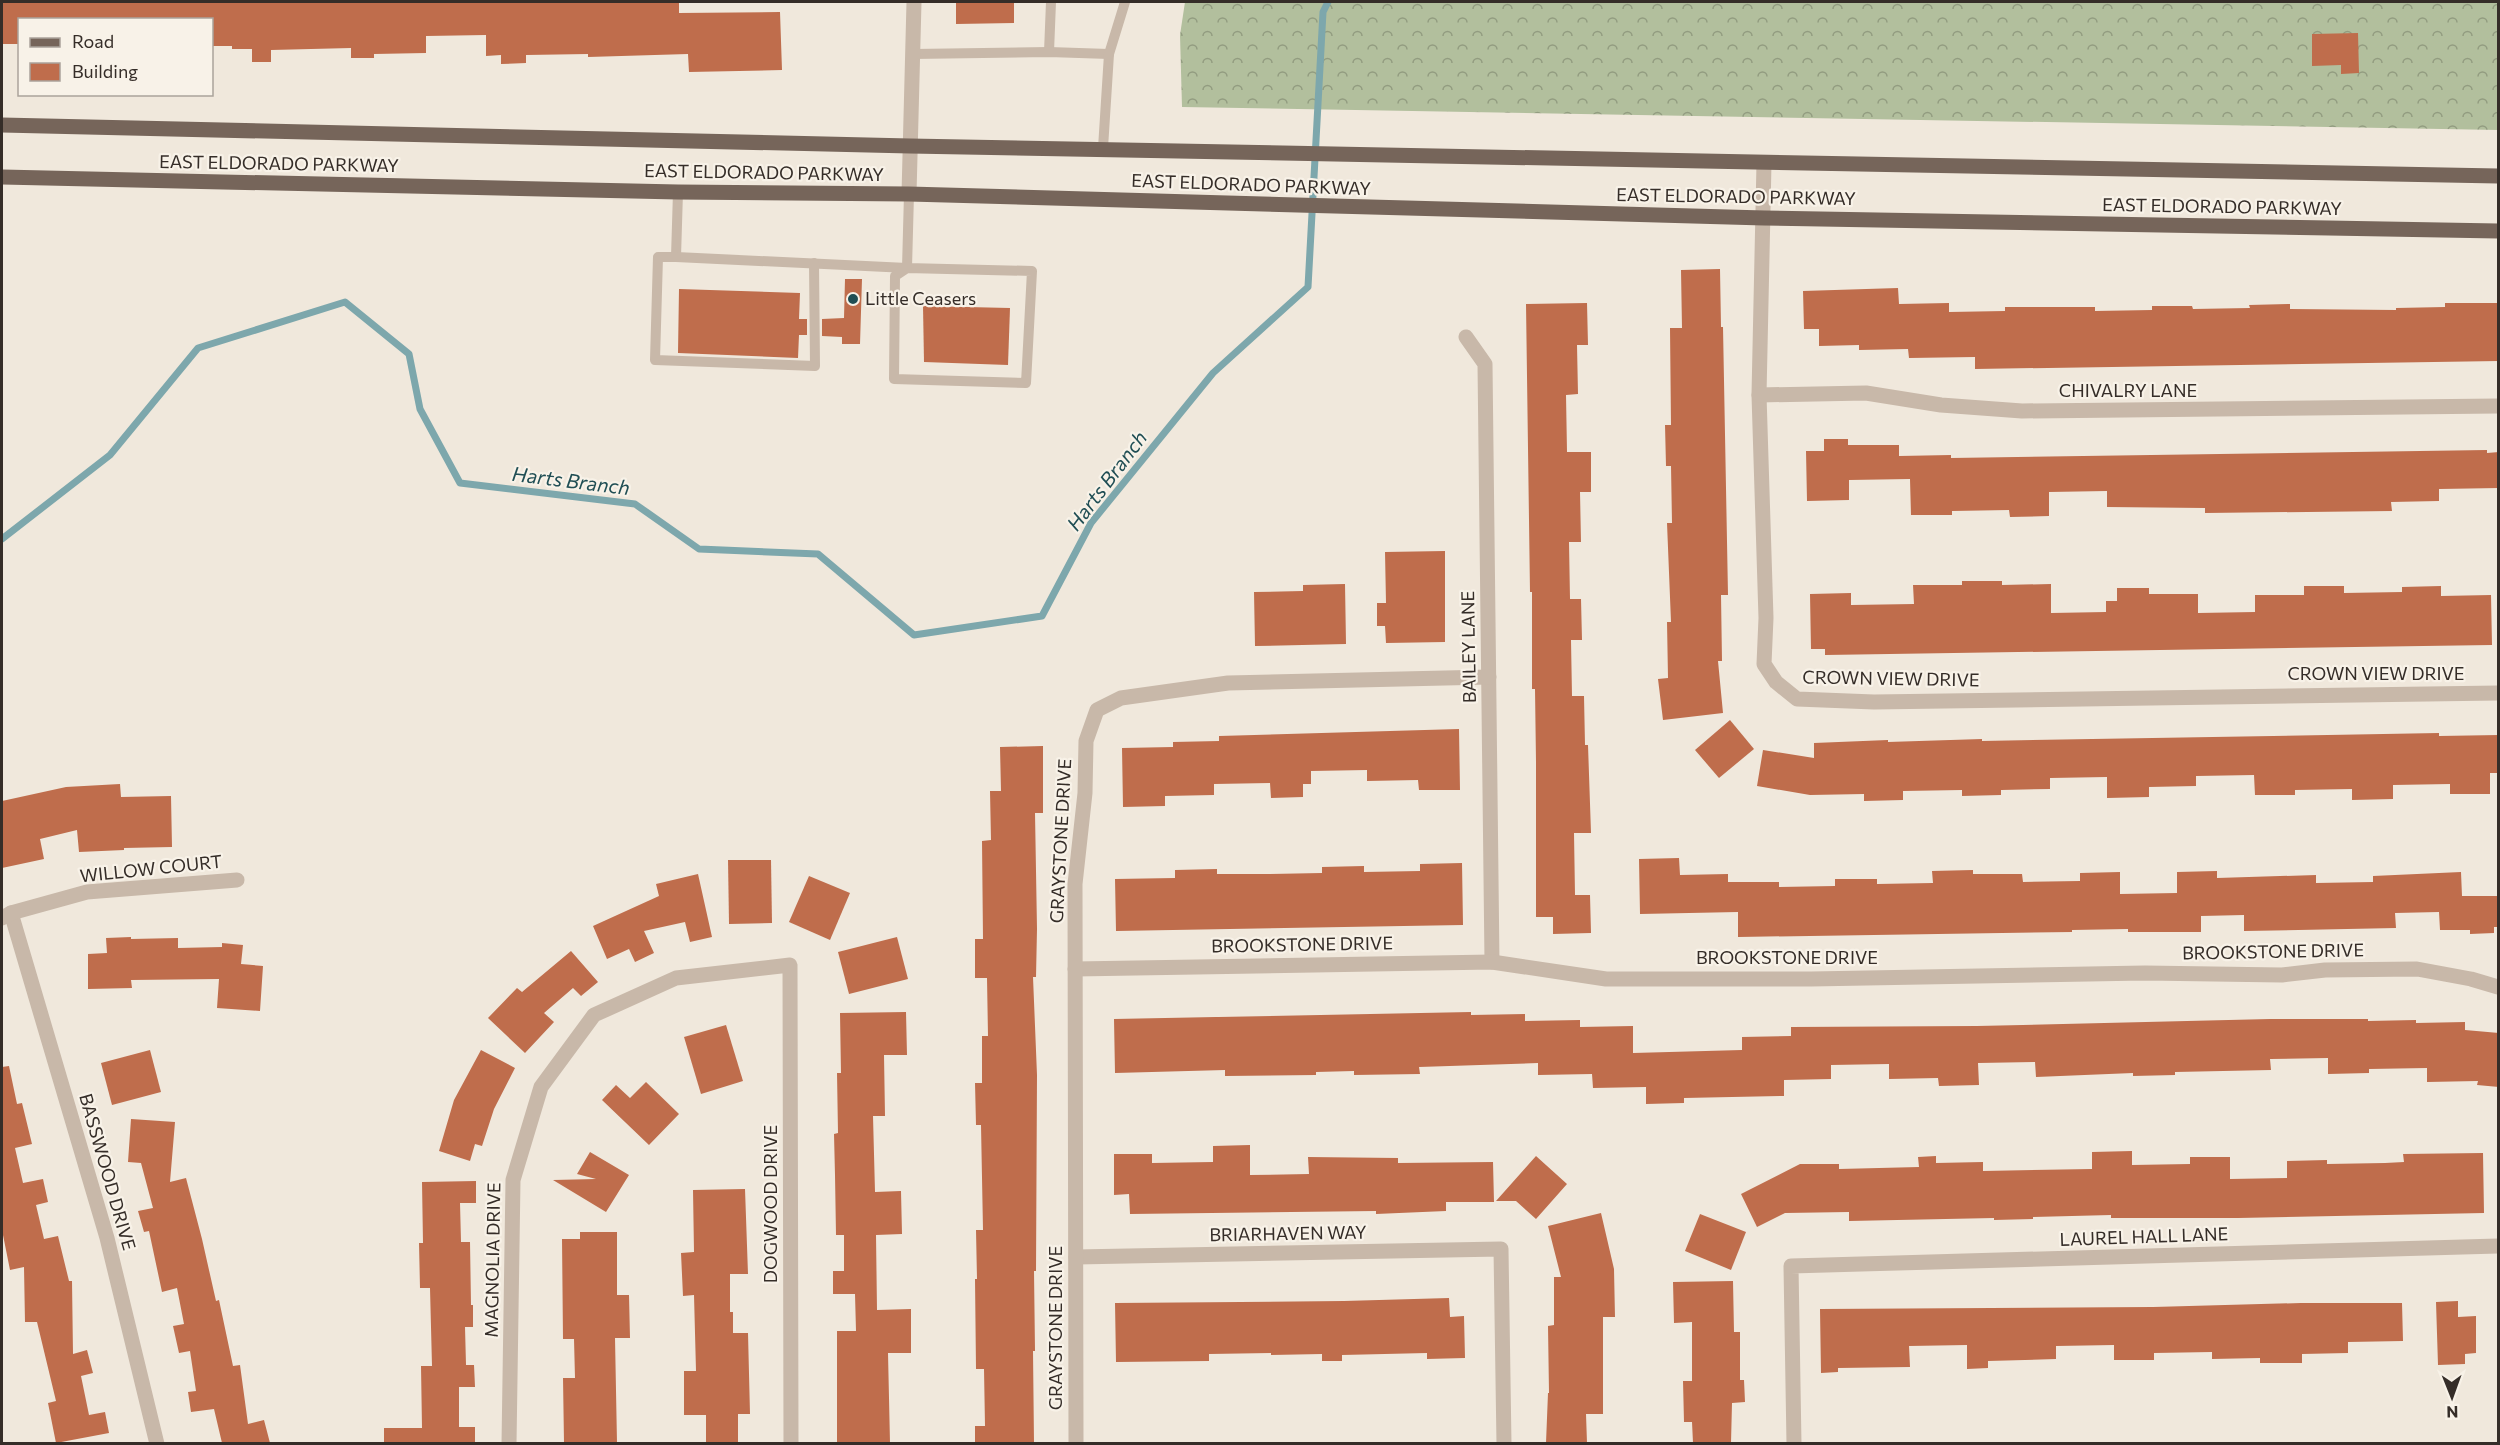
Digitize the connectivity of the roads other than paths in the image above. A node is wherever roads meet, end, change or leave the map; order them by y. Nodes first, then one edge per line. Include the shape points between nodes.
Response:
1 (914, 2) edge
2 (1051, 2) edge
3 (1125, 2) edge
4 (1049, 52) junction
5 (913, 54) junction
6 (1109, 54) junction
7 (2, 125) edge
8 (910, 146) junction
9 (1103, 148) junction
10 (1764, 163) junction
11 (2499, 176) edge
12 (2, 177) edge
13 (678, 192) junction
14 (909, 194) junction
15 (1764, 218) junction
16 (2499, 231) edge
17 (676, 257) junction
18 (814, 263) junction
19 (907, 268) junction
20 (1466, 337) dead end
21 (1759, 395) junction
22 (2499, 406) edge
23 (1489, 677) junction
24 (2499, 693) edge
25 (237, 880) dead end
26 (6, 915) edge
27 (1492, 962) junction
28 (790, 965) joint
29 (1075, 969) junction
30 (2499, 987) edge
31 (2499, 1246) edge
32 (1076, 1257) junction
33 (157, 1443) edge
34 (509, 1443) edge
35 (791, 1443) edge
36 (1076, 1443) edge
37 (1504, 1443) edge
38 (1794, 1443) edge

1 - 5 street
2 - 4 lane
3 - 6 lane
4 - 5 lane
4 - 6 lane
5 - 8 street
6 - 9 lane
7 - 8 main road, EAST ELDORADO PARKWAY
8 - 9 main road, EAST ELDORADO PARKWAY
8 - 14 street
9 - 10 main road, EAST ELDORADO PARKWAY
10 - 11 main road, EAST ELDORADO PARKWAY
10 - 15 street, CROWN VIEW DRIVE
12 - 13 main road, EAST ELDORADO PARKWAY
13 - 14 main road, EAST ELDORADO PARKWAY
13 - 17 lane
14 - 15 main road, EAST ELDORADO PARKWAY
14 - 19 lane
15 - 16 main road, EAST ELDORADO PARKWAY
15 - 21 street, CROWN VIEW DRIVE
17 - 18 lane
17 - 18 lane via 658,257 655,360 815,366
18 - 19 lane
19 - 19 lane via 895,276 894,379 1026,383 1032,271
20 - 23 street, BAILEY LANE via 1485,364
21 - 22 street, CHIVALRY LANE via 1866,393 1941,405 2022,411
21 - 24 street, CROWN VIEW DRIVE via 1766,607 1764,664 1776,682 1797,699 1874,702
23 - 27 street, BAILEY LANE
23 - 29 street, GRAYSTONE DRIVE via 1228,683 1121,698 1097,710 1086,741 1075,884
25 - 26 street, WILLOW COURT via 87,892
26 - 33 street, BASSWOOD DRIVE via 107,1238
27 - 29 street, BROOKSTONE DRIVE
27 - 30 street, BROOKSTONE DRIVE via 1606,979 2282,975 2325,970 2417,969
28 - 34 street, MAGNOLIA DRIVE via 676,978 594,1015 541,1087 513,1180
28 - 35 street, DOGWOOD DRIVE
29 - 32 street, GRAYSTONE DRIVE
31 - 38 street, LAUREL HALL LANE via 1791,1266
32 - 36 street, GRAYSTONE DRIVE
32 - 37 street, BRIARHAVEN WAY via 1501,1249

